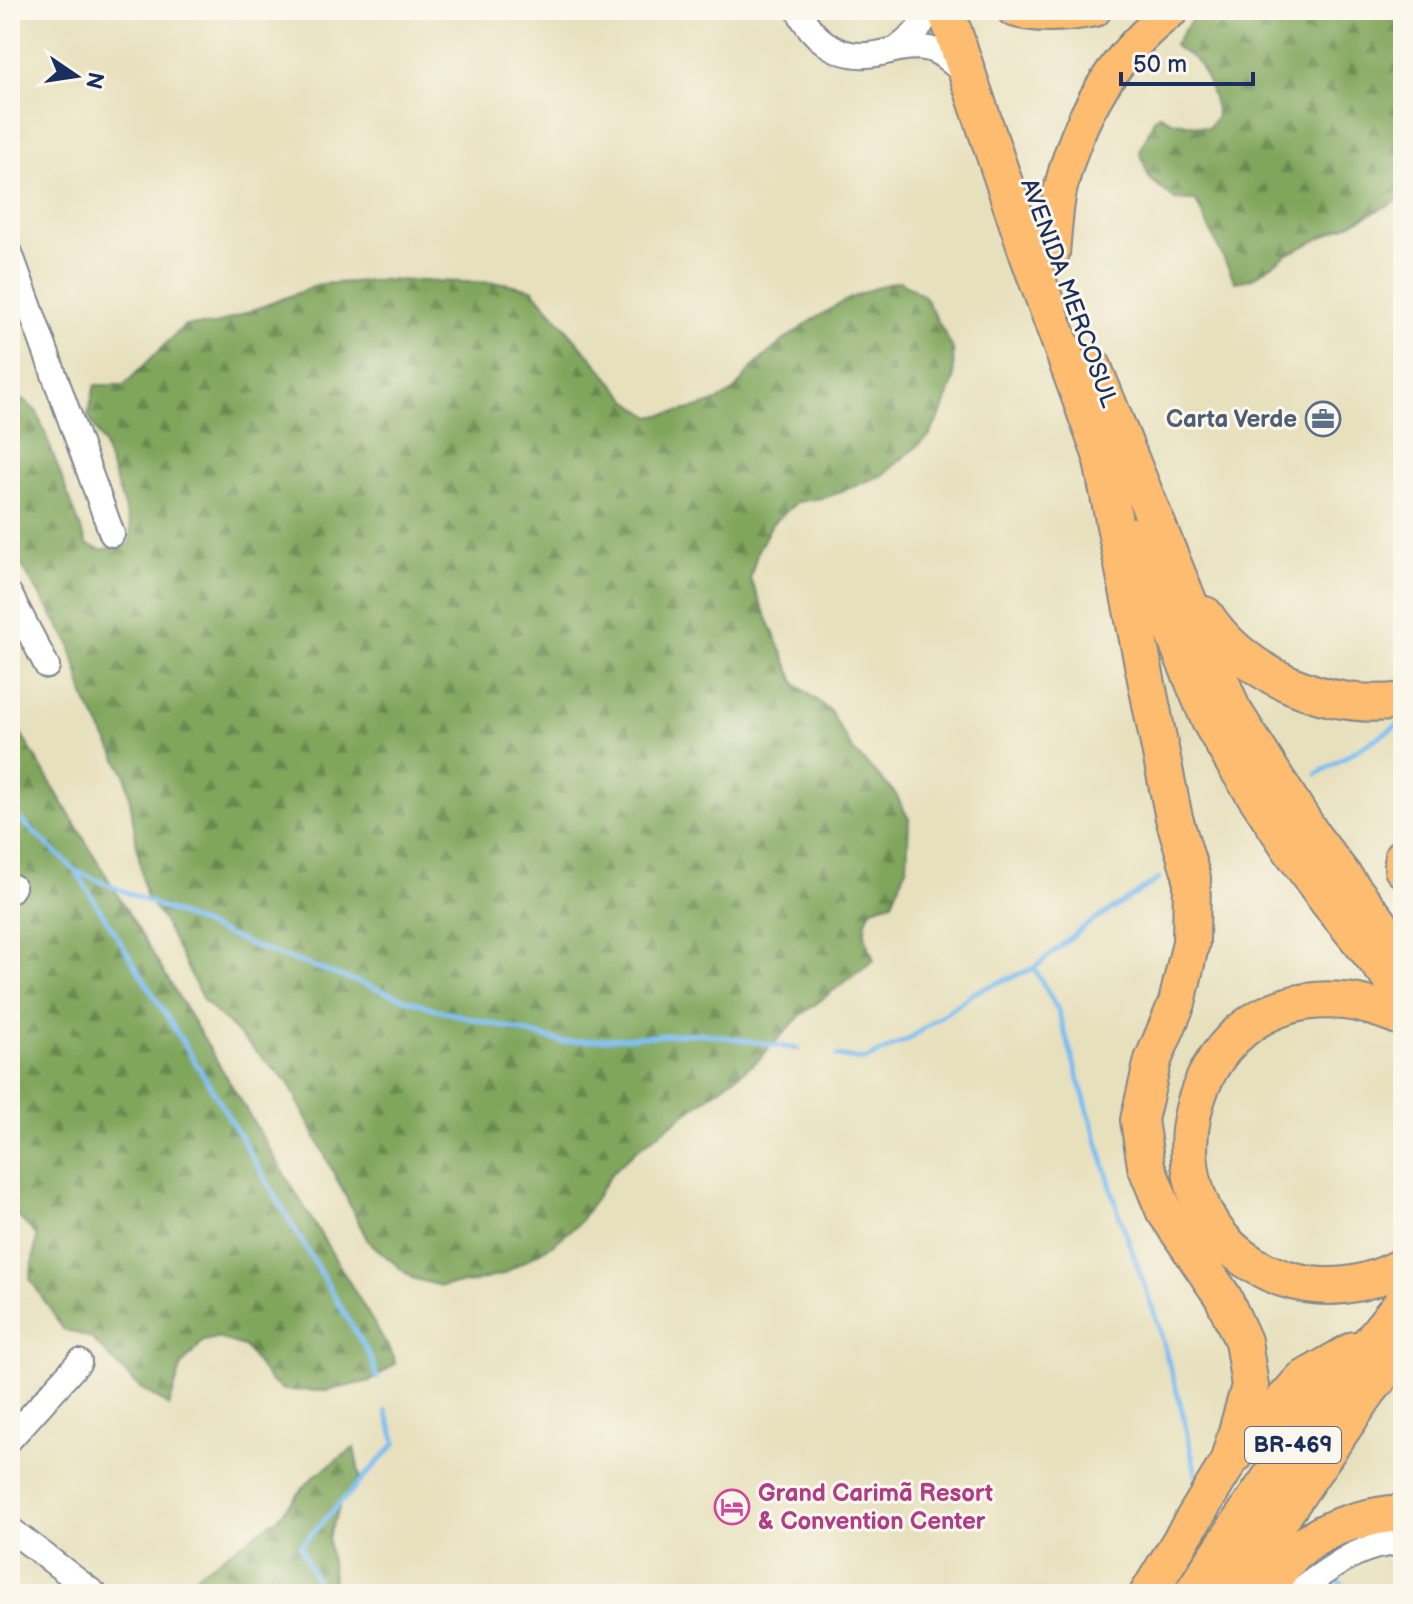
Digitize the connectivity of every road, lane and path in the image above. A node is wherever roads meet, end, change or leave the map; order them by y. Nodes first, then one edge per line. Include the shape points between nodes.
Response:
1 (798, 10) edge
2 (927, 10) edge
3 (946, 10) edge
4 (969, 10) edge
5 (1013, 10) edge
6 (1095, 10) edge
7 (1173, 10) edge
8 (898, 48) junction
9 (970, 79) junction
10 (10, 253) edge
11 (1053, 253) junction
12 (1102, 461) junction
13 (112, 534) dead end
14 (1178, 574) junction
15 (10, 595) edge
16 (47, 666) dead end
17 (1403, 701) edge
18 (1403, 856) edge
19 (1403, 869) edge
20 (1403, 954) edge
21 (1403, 993) edge
22 (1403, 1018) edge
23 (1403, 1266) edge
24 (1403, 1302) edge
25 (1388, 1344) edge
26 (79, 1362) dead end
27 (10, 1439) edge
28 (1228, 1463) junction
29 (1403, 1513) edge
30 (10, 1529) edge
31 (1403, 1542) edge
32 (1148, 1589) edge
33 (95, 1594) edge
34 (1192, 1594) edge
35 (1229, 1594) edge
36 (1263, 1594) edge
37 (1293, 1594) edge

1 - 8 street via 807,29 837,52 867,55
2 - 8 street via 914,36
3 - 9 highway, AVENIDA MERCOSUL
4 - 11 highway, AVENIDA MERCOSUL
5 - 6 main road via 1061,15
7 - 11 main road via 1117,62 1093,103 1060,192
8 - 9 street via 931,49
9 - 12 highway, AVENIDA MERCOSUL
10 - 13 street
11 - 14 highway, AVENIDA MERCOSUL via 1091,364
12 - 21 highway via 1210,721 1292,851
12 - 28 highway via 1174,818 1192,878 1191,942 1139,1120 1146,1166 1164,1210 1223,1297 1243,1341 1250,1386
14 - 17 highway via 1216,632 1250,662 1309,694
14 - 20 highway via 1232,709 1251,742 1313,837
15 - 16 street
18 - 19 highway
22 - 23 highway via 1363,1004 1326,1000 1290,1006 1256,1022 1227,1045 1205,1076 1192,1111 1188,1148 1193,1184 1208,1217 1231,1246 1260,1268 1294,1282 1330,1287 1366,1282
24 - 25 highway, BR-469
25 - 28 highway via 1302,1380
25 - 34 highway, BR-469 via 1344,1374
25 - 35 highway, BR-469 via 1369,1390
26 - 27 street
28 - 32 highway
29 - 36 highway via 1351,1523 1303,1545
30 - 33 street
31 - 37 street via 1346,1557

